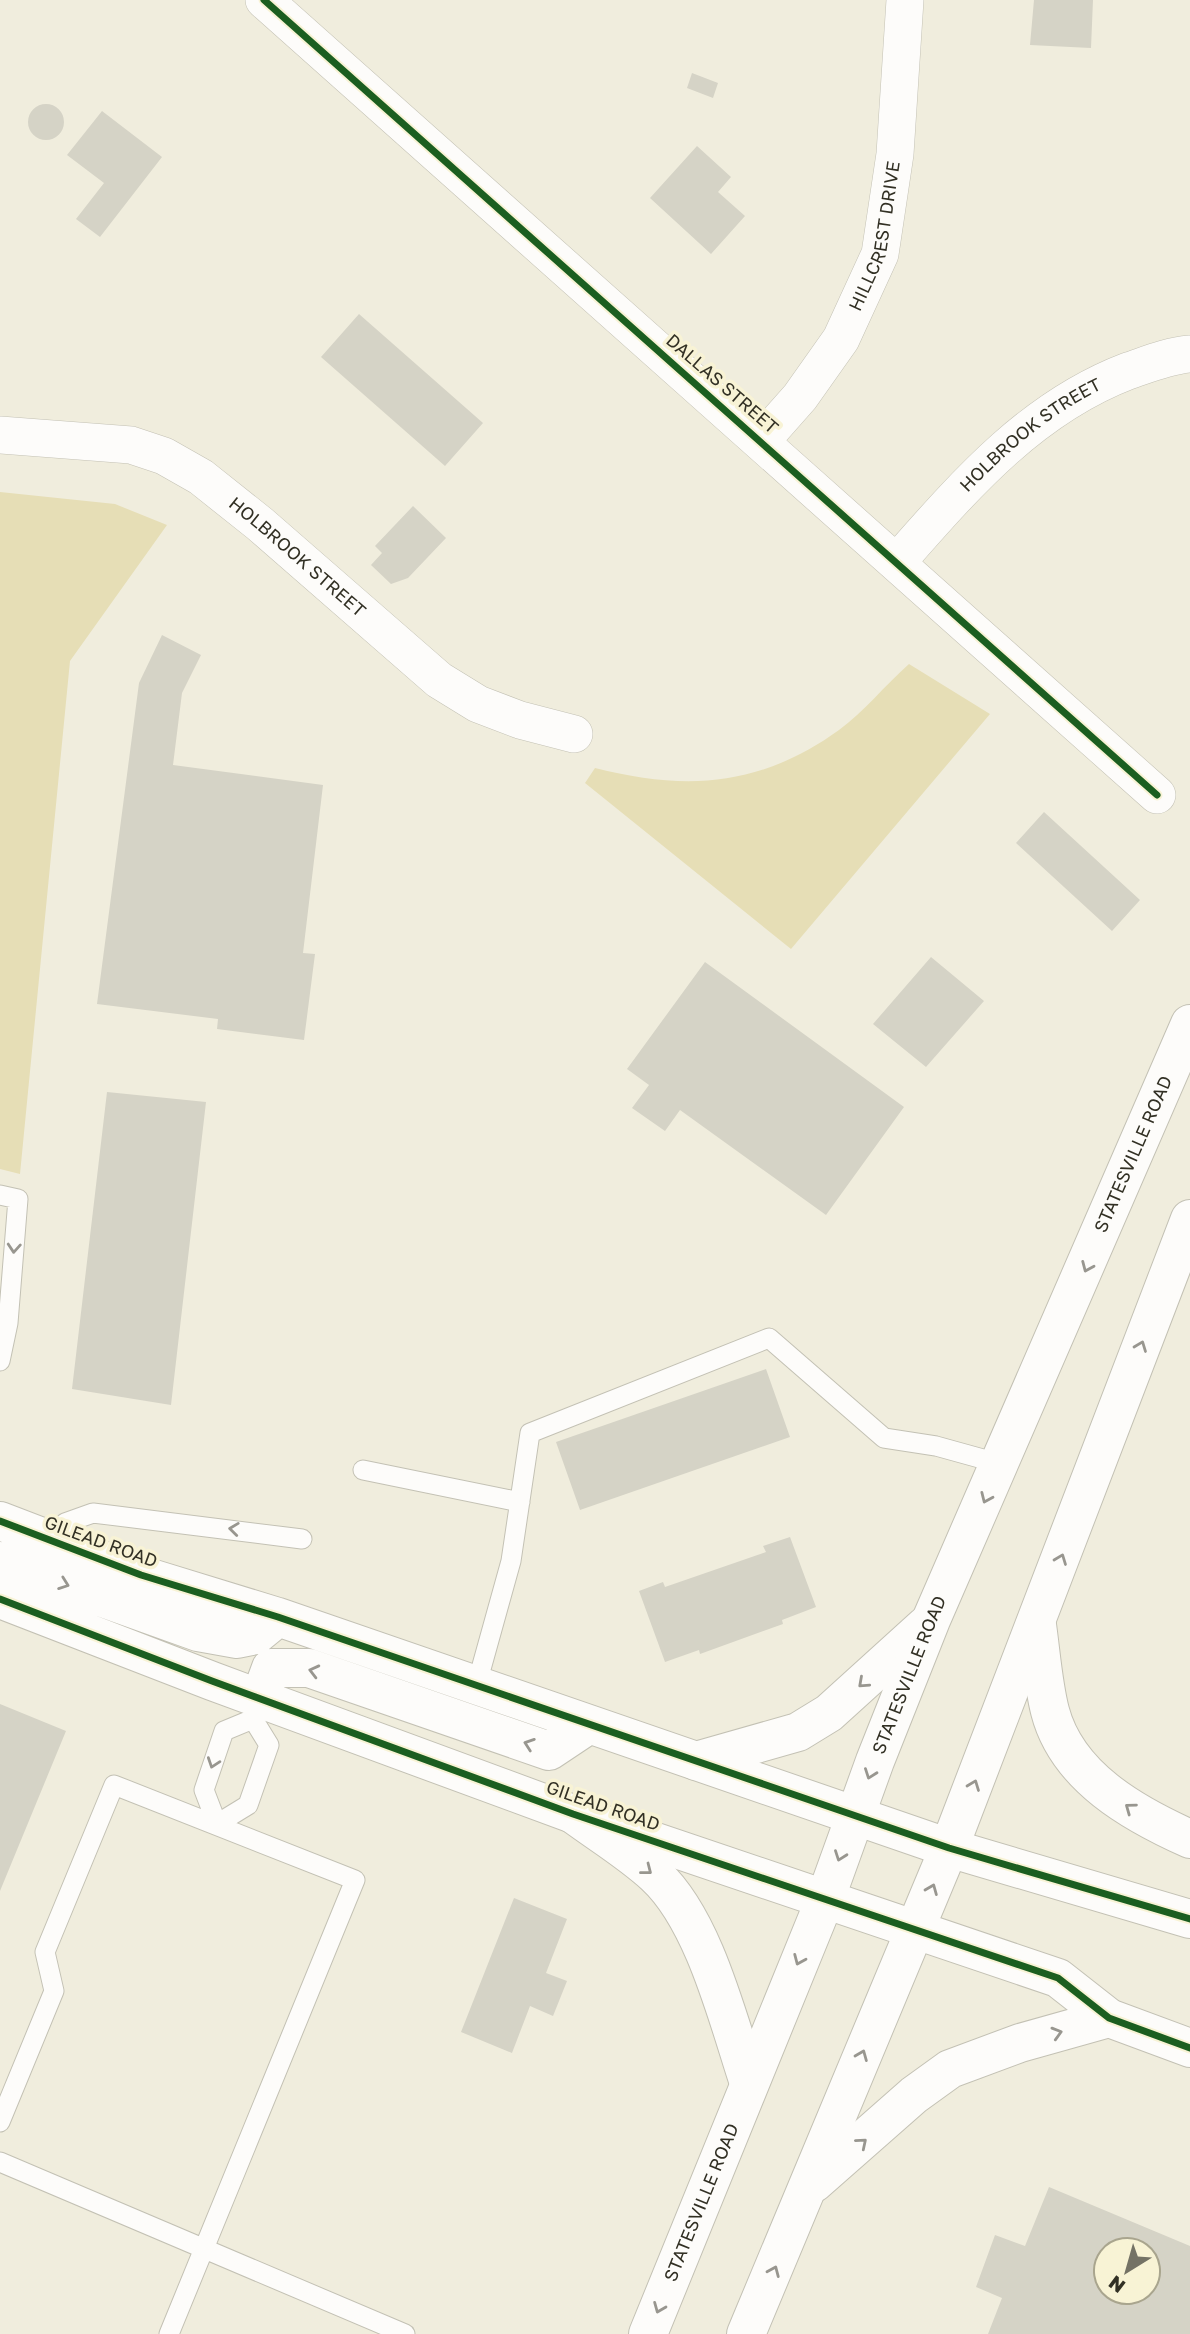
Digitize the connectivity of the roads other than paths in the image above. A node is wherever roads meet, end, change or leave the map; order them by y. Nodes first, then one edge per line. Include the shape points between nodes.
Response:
1 (264, 0) edge
2 (905, 0) edge
3 (1190, 354) edge
4 (0, 435) edge
5 (762, 440) junction
6 (898, 561) junction
7 (574, 734) dead end
8 (1157, 795) dead end
9 (1190, 1024) edge
10 (0, 1195) edge
11 (1188, 1231) edge
12 (0, 1362) edge
13 (1001, 1464) junction
14 (363, 1470) dead end
15 (520, 1502) junction
16 (0, 1521) edge
17 (61, 1533) junction
18 (302, 1539) dead end
19 (0, 1562) edge
20 (0, 1599) edge
21 (278, 1617) junction
22 (931, 1620) junction
23 (1037, 1623) junction
24 (477, 1687) junction
25 (257, 1709) junction
26 (588, 1725) junction
27 (696, 1761) junction
28 (573, 1814) junction
29 (855, 1814) junction
30 (217, 1824) junction
31 (1190, 1839) edge
32 (949, 1848) junction
33 (826, 1897) junction
34 (1190, 1919) edge
35 (916, 1930) junction
36 (1109, 2018) junction
37 (1190, 2048) edge
38 (749, 2082) junction
39 (0, 2122) edge
40 (0, 2162) edge
41 (810, 2187) junction
42 (202, 2250) junction
43 (169, 2334) edge
44 (405, 2334) edge
45 (648, 2334) edge
46 (746, 2334) edge

1 - 5 street, DALLAS STREET
2 - 5 street, HILLCREST DRIVE via 895,154 880,254 841,339
3 - 6 street, HOLBROOK STREET via 1169,356 1093,385 1032,423 969,481
4 - 7 street, HOLBROOK STREET via 131,445 164,456 201,477 260,524 439,680 488,708
5 - 6 street, DALLAS STREET
6 - 8 street, DALLAS STREET
9 -> 13 main road, STATESVILLE ROAD
10 -> 12 lane via 18,1199 8,1323
23 -> 11 main road
13 - 15 lane via 884,1438 769,1338 530,1433
13 -> 22 main road, STATESVILLE ROAD
14 - 15 lane
15 - 24 lane via 511,1561
16 - 17 main road, GILEAD ROAD
18 -> 17 lane via 93,1513
17 - 21 main road, GILEAD ROAD via 141,1575
19 -> 21 main road via 198,1632 237,1639 257,1635
20 - 25 main road, GILEAD ROAD
21 - 24 main road, GILEAD ROAD
22 -> 27 main road via 829,1713 799,1732
22 -> 29 main road, STATESVILLE ROAD
31 -> 23 main road via 1146,1819 1103,1788 1075,1760 1050,1712
32 -> 23 main road
24 - 26 main road, GILEAD ROAD
26 -> 25 main road via 549,1751 309,1668 271,1668
25 - 28 main road, GILEAD ROAD
25 -> 30 lane via 224,1731 204,1790
25 - 30 lane via 270,1745 248,1805
26 - 27 main road, GILEAD ROAD
27 - 29 main road, GILEAD ROAD
28 - 33 main road, GILEAD ROAD
28 -> 38 main road via 656,1876 682,1912 699,1939
29 - 32 main road, GILEAD ROAD
29 -> 33 main road, STATESVILLE ROAD
30 - 39 lane via 114,1785 45,1952 54,1991
30 - 42 lane via 355,1880
32 - 34 main road, GILEAD ROAD
35 -> 32 main road
33 - 35 main road, GILEAD ROAD
33 -> 38 main road, STATESVILLE ROAD
35 - 36 main road, GILEAD ROAD via 1058,1978
41 -> 35 main road
36 - 37 main road, GILEAD ROAD
41 -> 36 main road via 950,2069
38 -> 45 main road, STATESVILLE ROAD
40 - 42 lane
46 -> 41 main road
42 - 43 lane
42 - 44 lane

